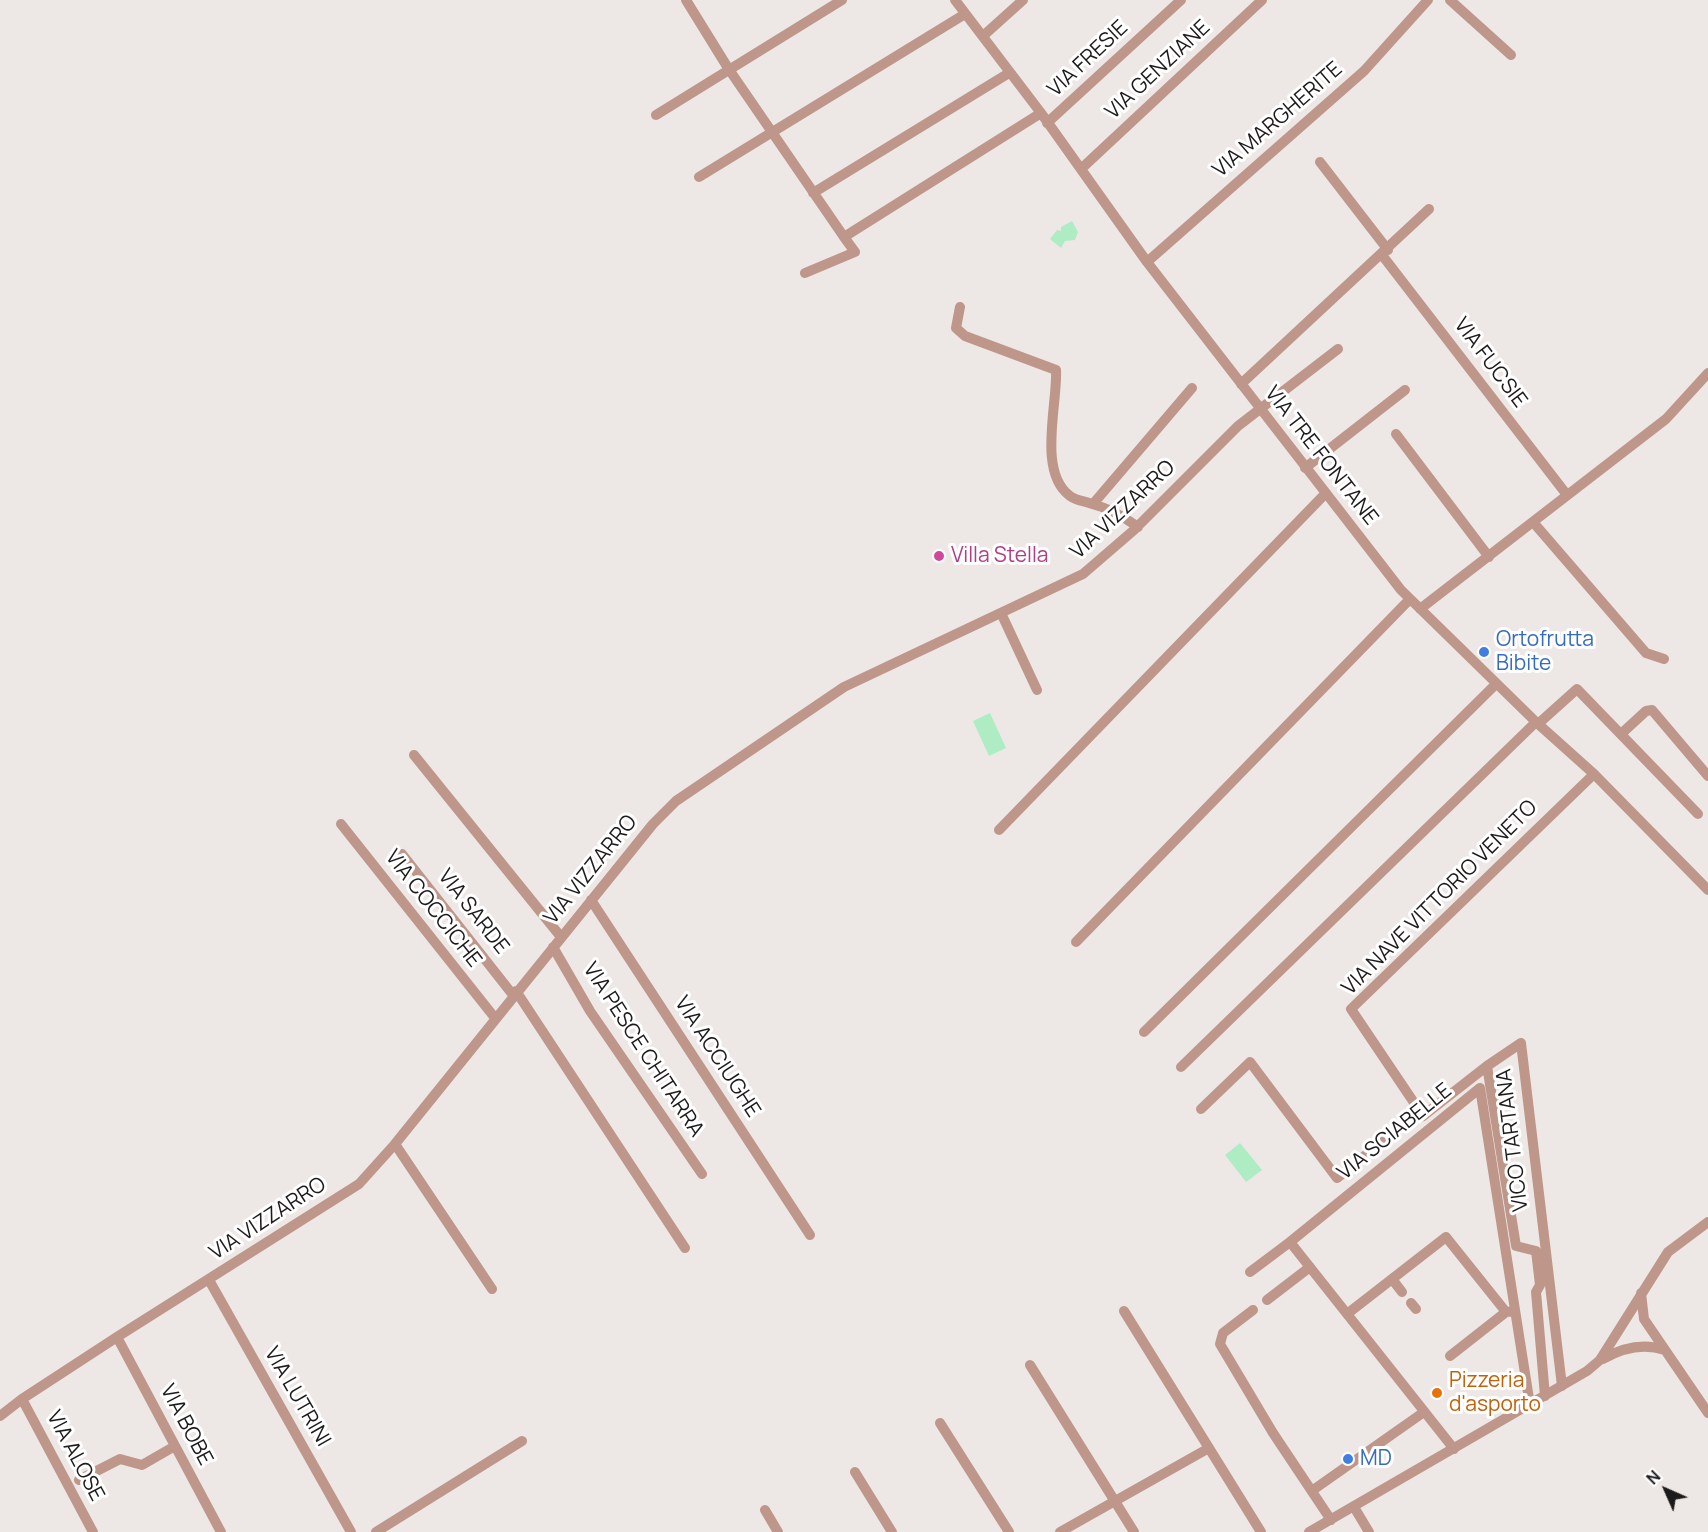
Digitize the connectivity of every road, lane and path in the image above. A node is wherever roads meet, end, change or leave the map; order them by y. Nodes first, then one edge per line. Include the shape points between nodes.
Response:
1 (686, 0) edge
2 (842, 0) edge
3 (955, 0) edge
4 (1023, 0) edge
5 (1181, 0) edge
6 (1262, 0) edge
7 (1428, 0) edge
8 (1450, 0) edge
9 (965, 14) junction
10 (983, 36) junction
11 (1512, 55) dead end
12 (728, 68) junction
13 (1010, 72) junction
14 (1041, 113) junction
15 (656, 115) dead end
16 (1047, 123) junction
17 (772, 133) junction
18 (1320, 162) dead end
19 (1081, 169) junction
20 (699, 177) dead end
21 (813, 193) junction
22 (1429, 209) dead end
23 (844, 237) junction
24 (1385, 252) junction
25 (1147, 262) junction
26 (805, 273) dead end
27 (960, 307) dead end
28 (1338, 349) dead end
29 (1708, 373) edge
30 (1241, 384) junction
31 (1192, 388) dead end
32 (1405, 390) dead end
33 (1260, 408) junction
34 (1396, 434) dead end
35 (1305, 468) junction
36 (1325, 494) junction
37 (1567, 495) junction
38 (1093, 504) junction
39 (1533, 522) junction
40 (1138, 527) junction
41 (1489, 557) junction
42 (1409, 600) junction
43 (1420, 609) junction
44 (1000, 613) junction
45 (1664, 659) dead end
46 (1496, 684) junction
47 (1036, 690) dead end
48 (1537, 723) junction
49 (1621, 734) junction
50 (414, 755) dead end
51 (1594, 774) junction
52 (1708, 776) edge
53 (1698, 814) dead end
54 (341, 824) dead end
55 (999, 830) dead end
56 (402, 854) dead end
57 (1708, 890) edge
58 (591, 900) junction
59 (561, 938) junction
60 (1076, 942) dead end
61 (553, 947) junction
62 (515, 993) junction
63 (495, 1018) junction
64 (1144, 1032) dead end
65 (1487, 1066) junction
66 (1181, 1067) dead end
67 (1201, 1109) dead end
68 (1423, 1116) junction
69 (395, 1144) junction
70 (702, 1174) dead end
71 (1708, 1222) edge
72 (810, 1235) dead end
73 (1290, 1242) junction
74 (685, 1248) dead end
75 (1310, 1267) junction
76 (1250, 1272) dead end
77 (1392, 1279) junction
78 (209, 1280) junction
79 (492, 1289) dead end
80 (1402, 1292) dead end
81 (1641, 1293) junction
82 (1267, 1300) dead end
83 (1253, 1310) dead end
84 (1124, 1311) dead end
85 (1510, 1312) junction
86 (1347, 1314) junction
87 (1629, 1314) junction
88 (1644, 1319) junction
89 (1618, 1332) junction
90 (117, 1337) junction
91 (1638, 1346) junction
92 (1665, 1350) junction
93 (1450, 1356) dead end
94 (1600, 1360) junction
95 (1030, 1365) dead end
96 (1562, 1386) junction
97 (1545, 1396) junction
98 (22, 1399) junction
99 (1530, 1405) junction
100 (1424, 1412) junction
101 (1708, 1413) edge
102 (0, 1416) edge
103 (940, 1423) dead end
104 (522, 1441) dead end
105 (175, 1446) junction
106 (1209, 1448) junction
107 (1454, 1449) junction
108 (855, 1472) dead end
109 (79, 1480) dead end
110 (1313, 1490) junction
111 (1114, 1500) junction
112 (1354, 1507) junction
113 (765, 1510) dead end
114 (1331, 1520) junction
115 (93, 1532) edge
116 (222, 1532) edge
117 (351, 1532) edge
118 (376, 1532) edge
119 (777, 1532) edge
120 (892, 1532) edge
121 (1009, 1532) edge
122 (1060, 1532) edge
123 (1134, 1532) edge
124 (1261, 1532) edge
125 (1309, 1532) edge
126 (1369, 1532) edge

1 - 12 street
2 - 12 street
3 - 9 street, VIA TRE FONTANE
4 - 10 street
5 - 16 street, VIA FRESIE
6 - 19 street, VIA GENZIANE
7 - 25 street, VIA MARGHERITE via 1364,71
8 - 11 street
9 - 10 street, VIA TRE FONTANE
9 - 17 street
10 - 13 street, VIA TRE FONTANE
12 - 15 street
12 - 17 street
13 - 14 street, VIA TRE FONTANE
13 - 21 street
14 - 16 street, VIA TRE FONTANE
14 - 23 street
16 - 19 street, VIA TRE FONTANE
17 - 20 street
17 - 21 street
18 - 24 street, VIA FUCSIE
19 - 25 street, VIA TRE FONTANE
21 - 23 street
22 - 24 street
23 - 26 street via 855,252
24 - 30 street
24 - 37 street, VIA FUCSIE
25 - 30 street, VIA TRE FONTANE
27 - 38 street via 956,328 965,336 1056,370 1051,432 1055,471 1069,496
28 - 33 street, VIA VIZZARRO
29 - 37 street via 1666,419
30 - 33 street, VIA TRE FONTANE
31 - 38 street
32 - 35 street
33 - 35 street, VIA TRE FONTANE
33 - 40 street, VIA VIZZARRO
34 - 41 street
35 - 36 street, VIA TRE FONTANE
36 - 42 street, VIA TRE FONTANE
36 - 55 street
37 - 39 street
38 - 40 street
39 - 41 street
39 - 45 street via 1646,653
40 - 44 street, VIA VIZZARRO via 1077,578
41 - 43 street
42 - 43 street, VIA TRE FONTANE
42 - 60 street
43 - 46 street, VIA TRE FONTANE
44 - 47 street
44 - 58 street, VIA VIZZARRO via 844,687 676,801
46 - 48 street, VIA TRE FONTANE
46 - 64 street
48 - 49 street via 1577,689
48 - 51 street, VIA TRE FONTANE
48 - 66 street
49 - 52 street via 1652,710
49 - 53 street
50 - 59 street
51 - 57 street, VIA TRE FONTANE
51 - 68 street, VIA NAVE VITTORIO VENETO via 1351,1009
54 - 63 street, VIA COCCICHE
56 - 62 street, VIA SARDE
58 - 59 street, VIA VIZZARRO
58 - 72 street, VIA ACCIUGHE
59 - 61 street, VIA VIZZARRO
61 - 62 street, VIA VIZZARRO
61 - 70 street, VIA PESCE CHITARRA via 590,1011
62 - 63 street, VIA VIZZARRO
62 - 74 street, VIA SARDE
63 - 69 street, VIA VIZZARRO
65 - 68 street, VICO TARTANA
65 - 96 street, VICO TARTANA via 1521,1044
65 - 97 street via 1516,1246 1536,1251
67 - 68 street, VICO TARTANA via 1250,1062 1337,1178 1406,1123
69 - 78 street, VIA VIZZARRO via 359,1184
69 - 79 street
71 - 81 street via 1668,1252
73 - 75 street
73 - 76 street
73 - 85 street, VIA SCIABELLE via 1480,1088
75 - 82 street
75 - 86 street
77 - 80 street
77 - 85 street via 1446,1237
77 - 86 street
78 - 90 street, VIA VIZZARRO
78 - 117 street, VIA LUTRINI
81 - 87 street
81 - 88 street
83 - 110 street via 1223,1333 1220,1344 1273,1433
84 - 106 street
85 - 93 street
85 - 99 street, VIA SCIABELLE
86 - 100 street
87 - 88 street
87 - 89 street
88 - 92 street
89 - 91 street via 1628,1343
89 - 94 street
90 - 98 street, VIA VIZZARRO
90 - 105 street, VIA BOBE
91 - 92 street
91 - 94 street
92 - 101 street
94 - 96 street
95 - 111 street
96 - 97 street
97 - 99 street
98 - 102 street, VIA VIZZARRO
98 - 115 street, VIA ALOSE
99 - 107 street
100 - 107 street
100 - 110 street
103 - 121 street
104 - 118 street
105 - 109 street via 141,1465 120,1459
105 - 116 street, VIA BOBE
106 - 111 street
106 - 124 street
107 - 112 street
108 - 120 street
110 - 114 street
111 - 122 street
111 - 123 street
112 - 114 street
112 - 126 street
113 - 119 street
114 - 125 street

